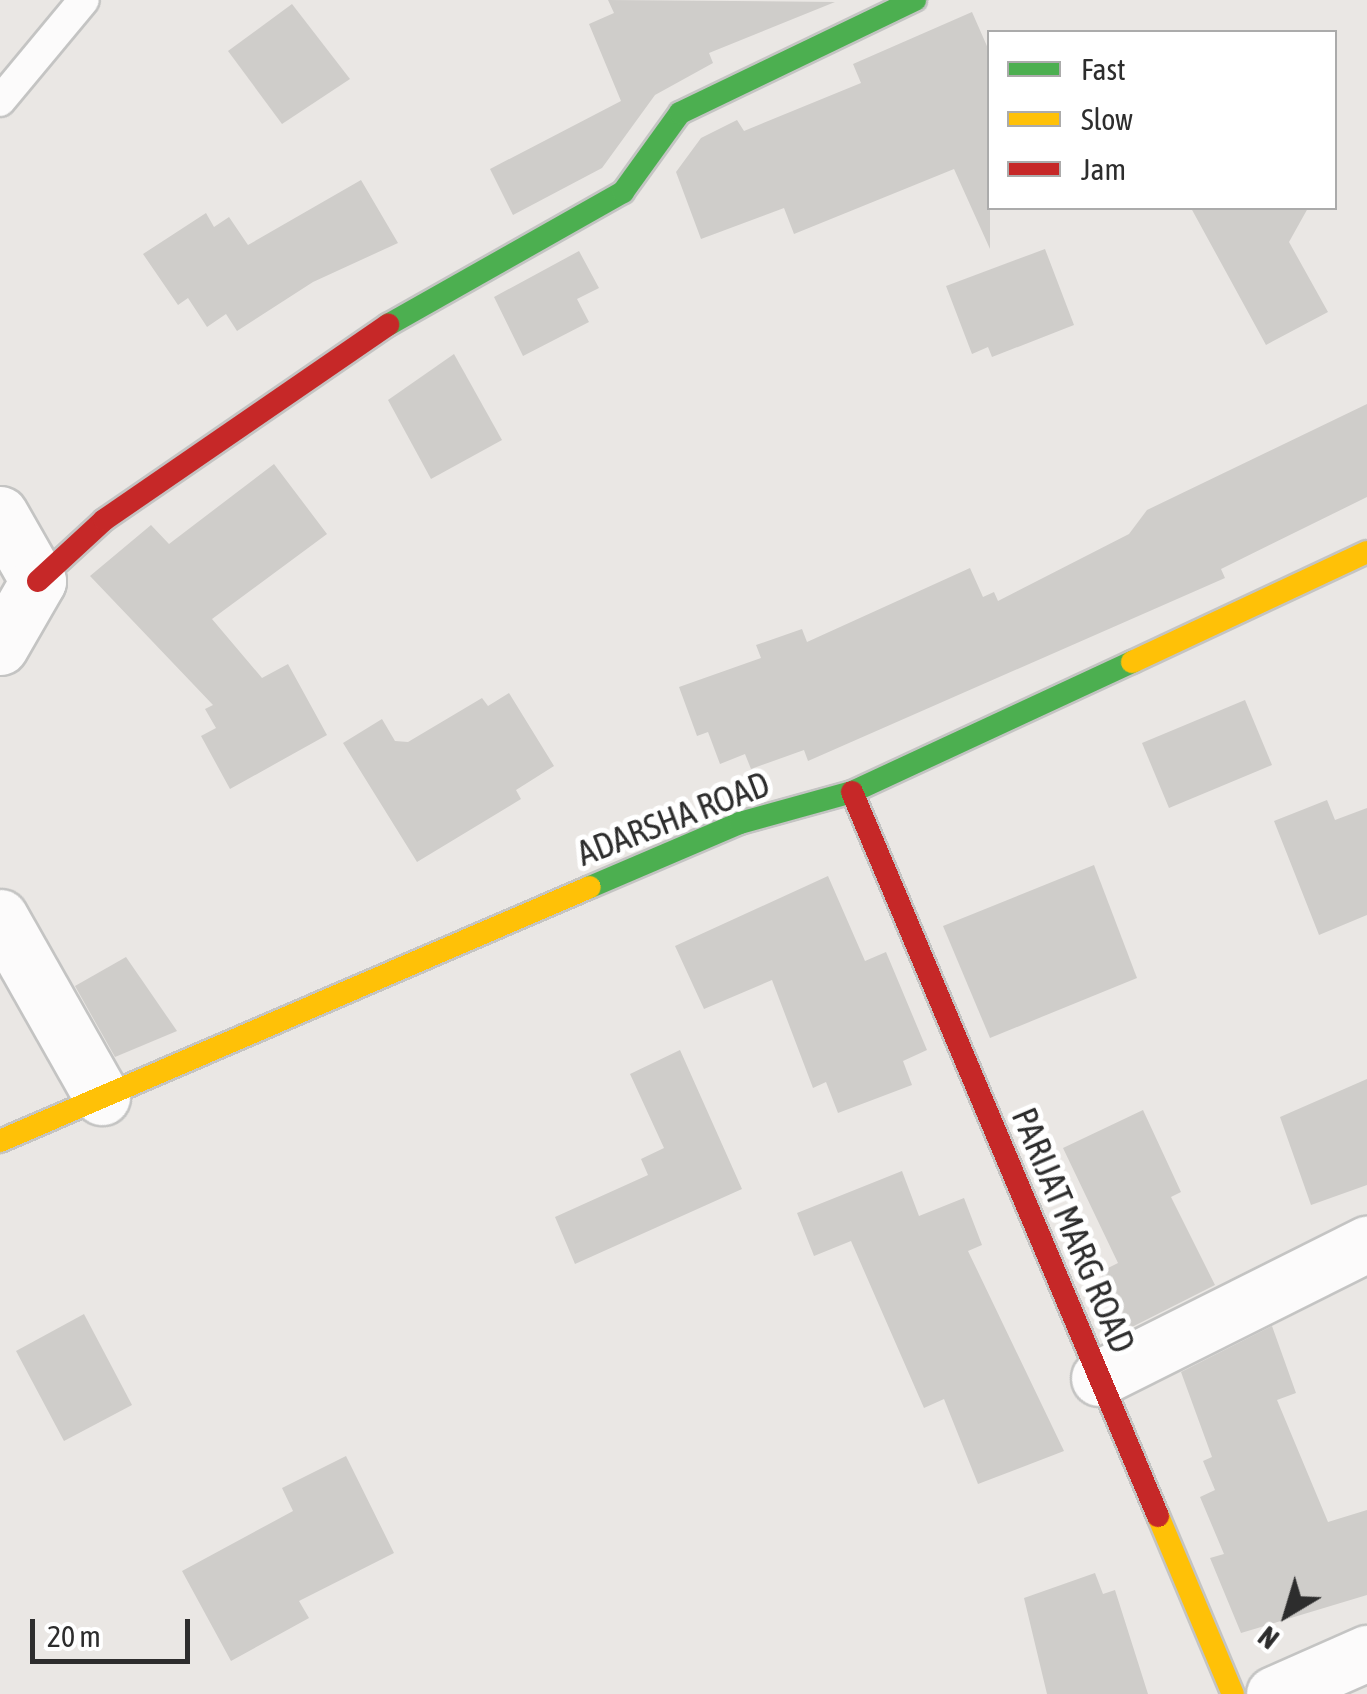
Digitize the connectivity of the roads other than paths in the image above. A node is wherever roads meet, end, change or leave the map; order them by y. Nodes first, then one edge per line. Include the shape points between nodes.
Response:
1 (84, 0) edge
2 (915, 0) edge
3 (0, 101) edge
4 (0, 514) edge
5 (1367, 552) edge
6 (38, 581) junction
7 (0, 647) edge
8 (852, 792) junction
9 (0, 917) edge
10 (102, 1097) junction
11 (0, 1141) edge
12 (1367, 1244) edge
13 (1098, 1378) junction
14 (1367, 1653) edge
15 (1233, 1694) edge
16 (1274, 1694) edge

1 - 3 lane
2 - 6 street via 680,113 623,192 434,294 104,520
4 - 6 street
5 - 8 street, ADARSHA ROAD
6 - 7 street
8 - 10 street, ADARSHA ROAD via 740,823
8 - 13 street, PARIJAT MARG ROAD
9 - 10 street
10 - 11 street, ADARSHA ROAD
12 - 13 street
13 - 15 street, PARIJAT MARG ROAD
14 - 16 street

